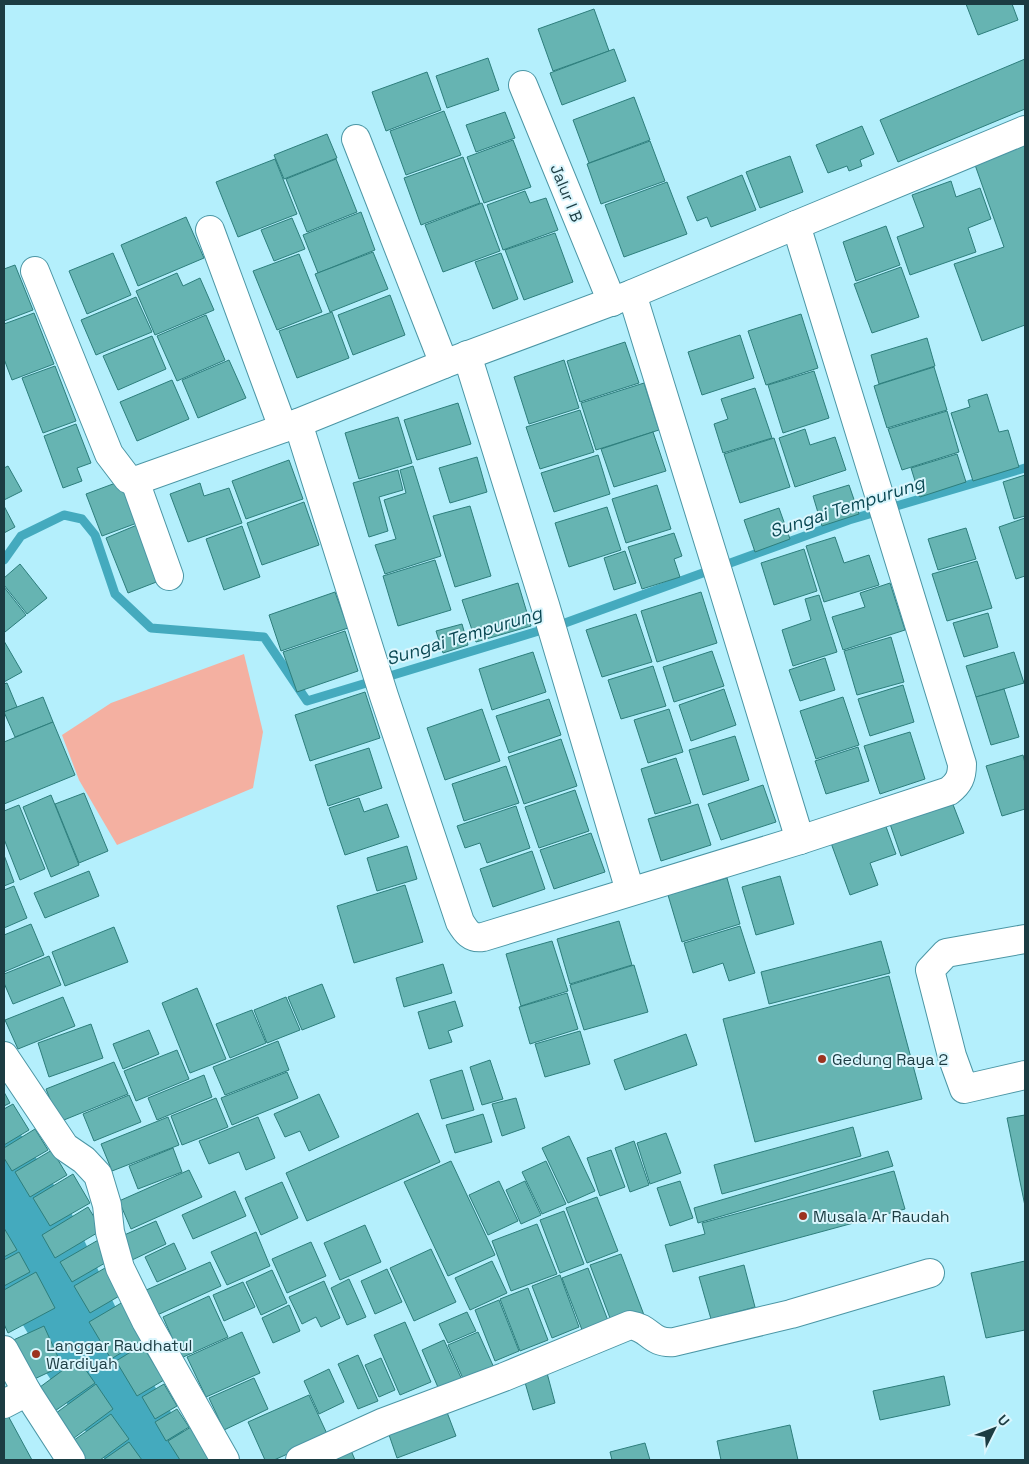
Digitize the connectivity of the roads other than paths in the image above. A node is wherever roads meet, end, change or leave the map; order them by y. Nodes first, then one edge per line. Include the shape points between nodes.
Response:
1 (523, 85) dead end
2 (1025, 130) edge
3 (356, 139) dead end
4 (796, 225) junction
5 (210, 230) dead end
6 (35, 271) dead end
7 (622, 298) junction
8 (455, 360) junction
9 (291, 426) junction
10 (135, 481) junction
11 (168, 576) dead end
12 (800, 840) junction
13 (630, 891) junction
14 (1025, 939) edge
15 (4, 1056) edge
16 (1025, 1075) edge
17 (930, 1273) dead end
18 (4, 1350) edge
19 (15, 1398) edge
20 (71, 1460) edge
21 (225, 1460) edge
22 (300, 1460) edge

1 - 7 street, Jalur I B
2 - 4 street
3 - 8 street
4 - 7 street
4 - 12 street via 962,764 957,784 949,791
5 - 9 street
6 - 10 street via 109,454 128,478
7 - 8 street
7 - 12 street, Jalur I B via 714,559
8 - 9 street
8 - 13 street via 545,605
9 - 10 street
9 - 13 street via 465,931 472,936 483,937
10 - 11 street
12 - 13 street
14 - 16 street via 946,953 930,970 964,1089
15 - 21 street via 65,1147 98,1175 120,1268 146,1321
17 - 22 street via 791,1314 674,1342 658,1341 638,1326 630,1325 384,1422
18 - 19 street
19 - 20 street

